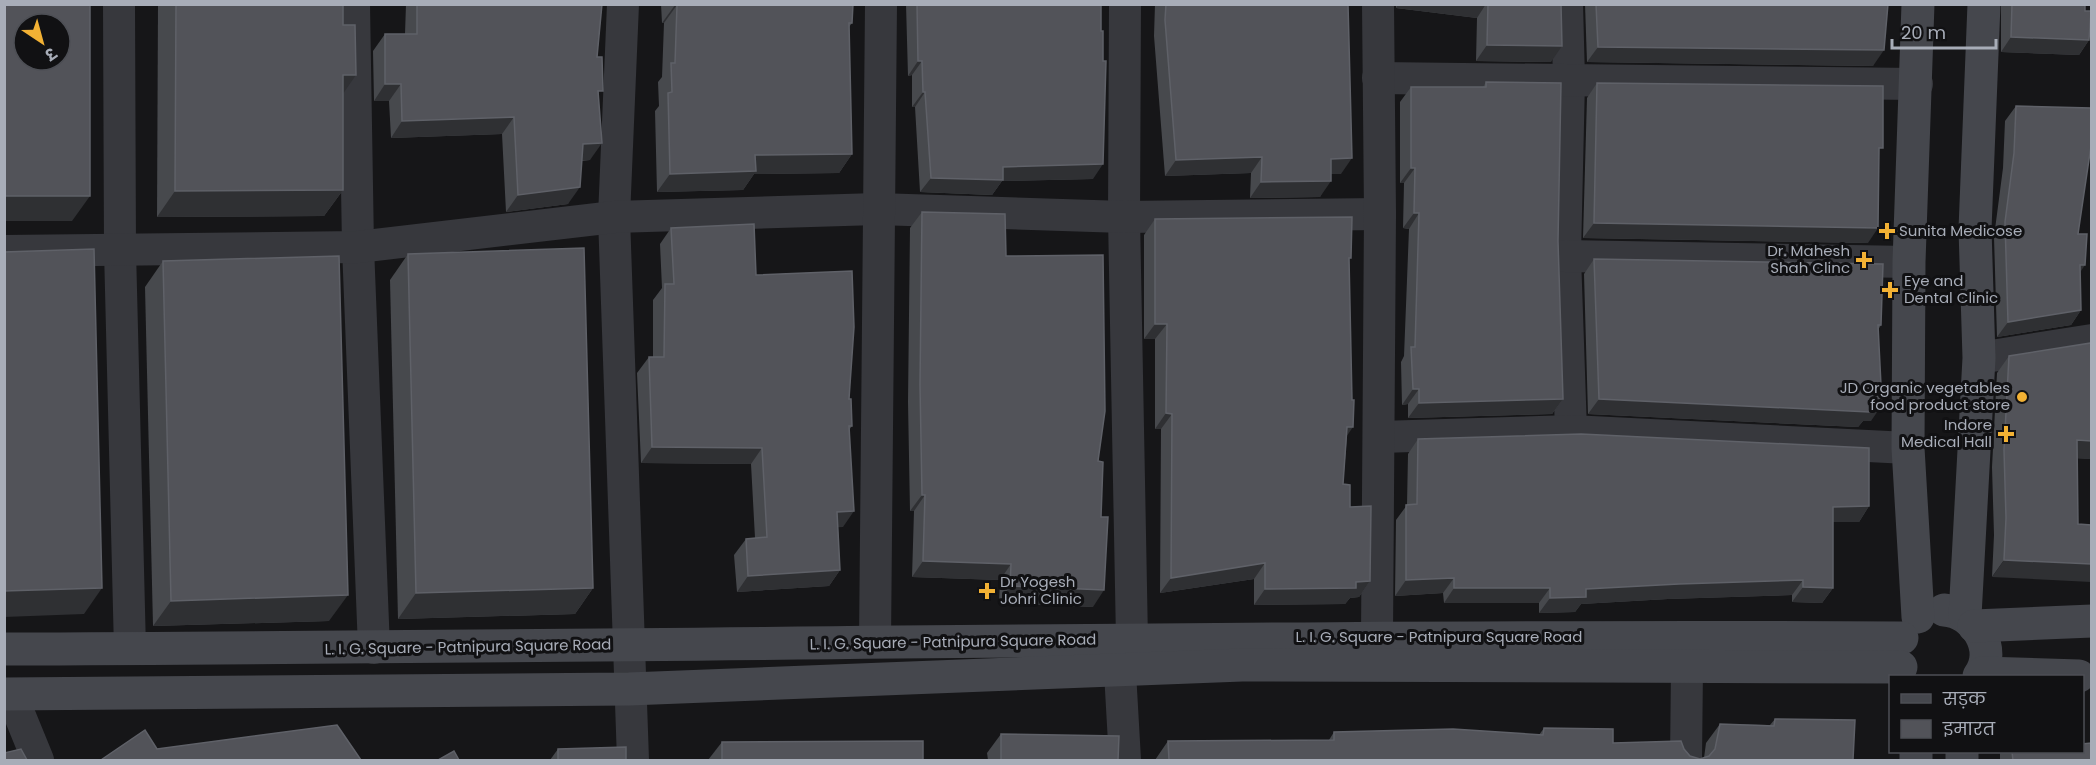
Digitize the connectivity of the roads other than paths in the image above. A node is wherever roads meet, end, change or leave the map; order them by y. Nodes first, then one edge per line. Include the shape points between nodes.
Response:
1 (120, 4) edge
2 (354, 4) edge
3 (623, 4) edge
4 (881, 4) edge
5 (1125, 4) edge
6 (1378, 4) edge
7 (1567, 4) edge
8 (1918, 4) edge
9 (1984, 4) edge
10 (1377, 78) junction
11 (1569, 80) junction
12 (1917, 84) junction
13 (877, 209) junction
14 (1380, 214) junction
15 (614, 217) junction
16 (1124, 217) junction
17 (358, 247) junction
18 (120, 250) junction
19 (4, 251) edge
20 (1565, 256) junction
21 (1909, 262) junction
22 (2091, 340) edge
23 (1979, 358) junction
24 (1571, 431) junction
25 (1380, 436) junction
26 (1908, 448) junction
27 (1969, 621) junction
28 (2091, 621) edge
29 (1377, 636) junction
30 (1132, 640) junction
31 (876, 642) junction
32 (628, 645) junction
33 (374, 648) junction
34 (4, 649) edge
35 (130, 649) junction
36 (1907, 650) edge
37 (1687, 668) junction
38 (1120, 672) junction
39 (1980, 675) edge
40 (629, 689) junction
41 (8, 694) edge
42 (38, 760) edge
43 (633, 760) edge
44 (1125, 760) edge
45 (1686, 760) edge

1 - 18 street
2 - 17 street
3 - 15 street
4 - 13 street
5 - 16 street
6 - 10 street
7 - 11 street
8 - 12 main road
9 - 23 main road via 1975,229
10 - 11 street
10 - 14 street
11 - 12 street
11 - 20 street
12 - 21 main road
13 - 15 street
13 - 16 street
13 - 31 street
14 - 16 street
14 - 25 street
15 - 17 street
15 - 32 street
16 - 30 street
17 - 18 street
17 - 33 street
18 - 19 street
18 - 35 street
20 - 21 street
20 - 24 street
21 - 26 main road
22 - 23 street
23 - 27 main road
24 - 25 street
24 - 26 street
25 - 29 street
26 - 36 main road
27 - 28 main road
27 - 36 main road via 1947,610
27 - 39 main road via 1983,636 1986,648
29 - 30 main road, L. I. G. Square - Patnipura Square Road
29 - 36 main road, L. I. G. Square - Patnipura Square Road
30 - 31 main road, L. I. G. Square - Patnipura Square Road
31 - 32 main road, L. I. G. Square - Patnipura Square Road
32 - 33 main road, L. I. G. Square - Patnipura Square Road
32 - 40 street
33 - 35 main road, L. I. G. Square - Patnipura Square Road
34 - 35 main road, L. I. G. Square - Patnipura Square Road
36 - 37 main road, L. I. G. Square - Patnipura Square Road
37 - 38 main road, L. I. G. Square - Patnipura Square Road via 1242,665
37 - 45 street
38 - 40 main road, L. I. G. Square - Patnipura Square Road
38 - 44 street
40 - 41 main road, L. I. G. Square - Patnipura Square Road
40 - 43 street
41 - 42 street

